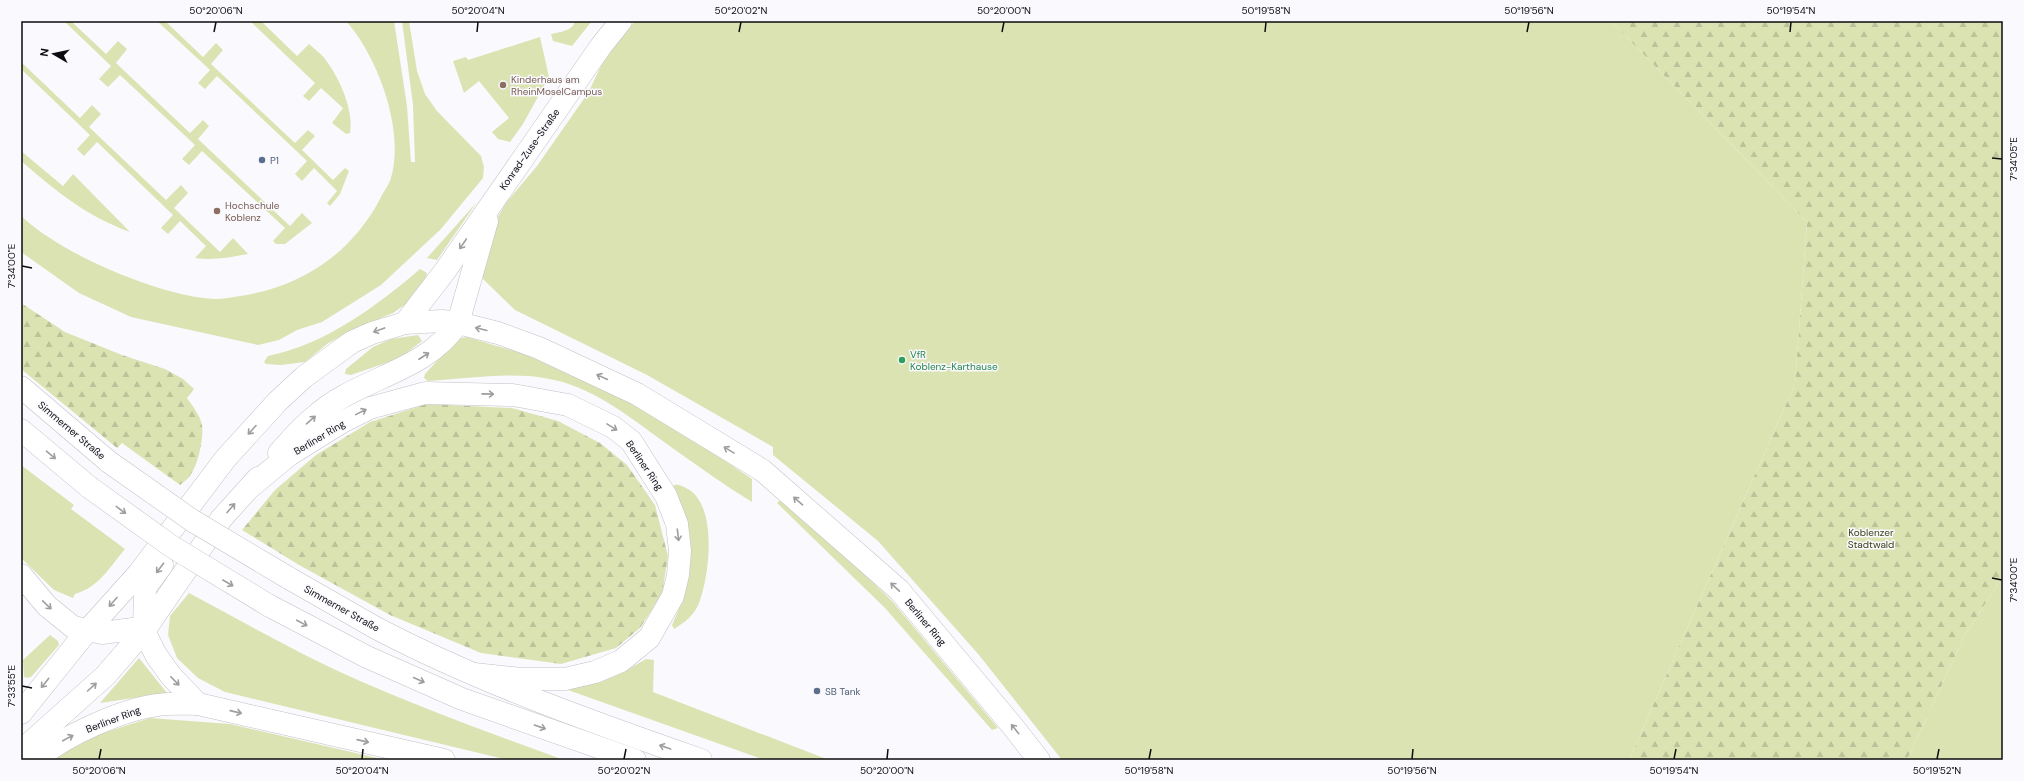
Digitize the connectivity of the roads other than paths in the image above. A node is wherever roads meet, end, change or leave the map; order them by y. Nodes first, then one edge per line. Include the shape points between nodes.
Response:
1 (621, 21) edge
2 (492, 200) junction
3 (404, 323) junction
4 (458, 323) junction
5 (21, 387) edge
6 (21, 430) edge
7 (221, 465) junction
8 (248, 489) junction
9 (21, 575) edge
10 (87, 631) junction
11 (144, 631) junction
12 (474, 674) junction
13 (198, 704) junction
14 (21, 714) edge
15 (21, 751) edge
16 (36, 760) edge
17 (444, 760) edge
18 (635, 760) edge
19 (701, 760) edge
20 (1039, 760) edge

1 - 2 street, Konrad-Zuse-Straße
2 -> 3 street, Konrad-Zuse-Straße via 445,271
2 - 4 street, Konrad-Zuse-Straße
3 - 4 street, Berliner Ring
3 -> 7 street, Berliner Ring via 372,332 332,355 278,401
8 -> 4 street, Berliner Ring via 300,429 320,411 345,395 423,357 450,335
20 -> 4 street, Berliner Ring via 899,590 762,470 637,394 539,348 498,333
5 - 12 street, Simmerner Straße, bridge via 109,462 193,521 377,628
6 -> 18 street, bridge via 89,487 171,546 268,605 367,657 462,699
7 -> 10 street, Berliner Ring via 139,573
7 -> 11 street via 222,487 145,588
11 -> 8 street, Berliner Ring via 221,519
8 -> 12 street, Berliner Ring via 289,455 342,422 370,408 425,394 513,395 568,405 613,427 632,441 666,496 677,524 680,551 673,596 650,638 621,661 595,672 565,679 521,679
9 -> 10 street via 47,606 73,627
10 - 11 street
10 -> 14 street, Berliner Ring
11 -> 13 street via 156,656
15 -> 11 street, Berliner Ring via 105,676
19 -> 12 street, Simmerner Straße
16 -> 13 street, Berliner Ring via 62,741 135,710 158,705
13 -> 17 street, Berliner Ring

